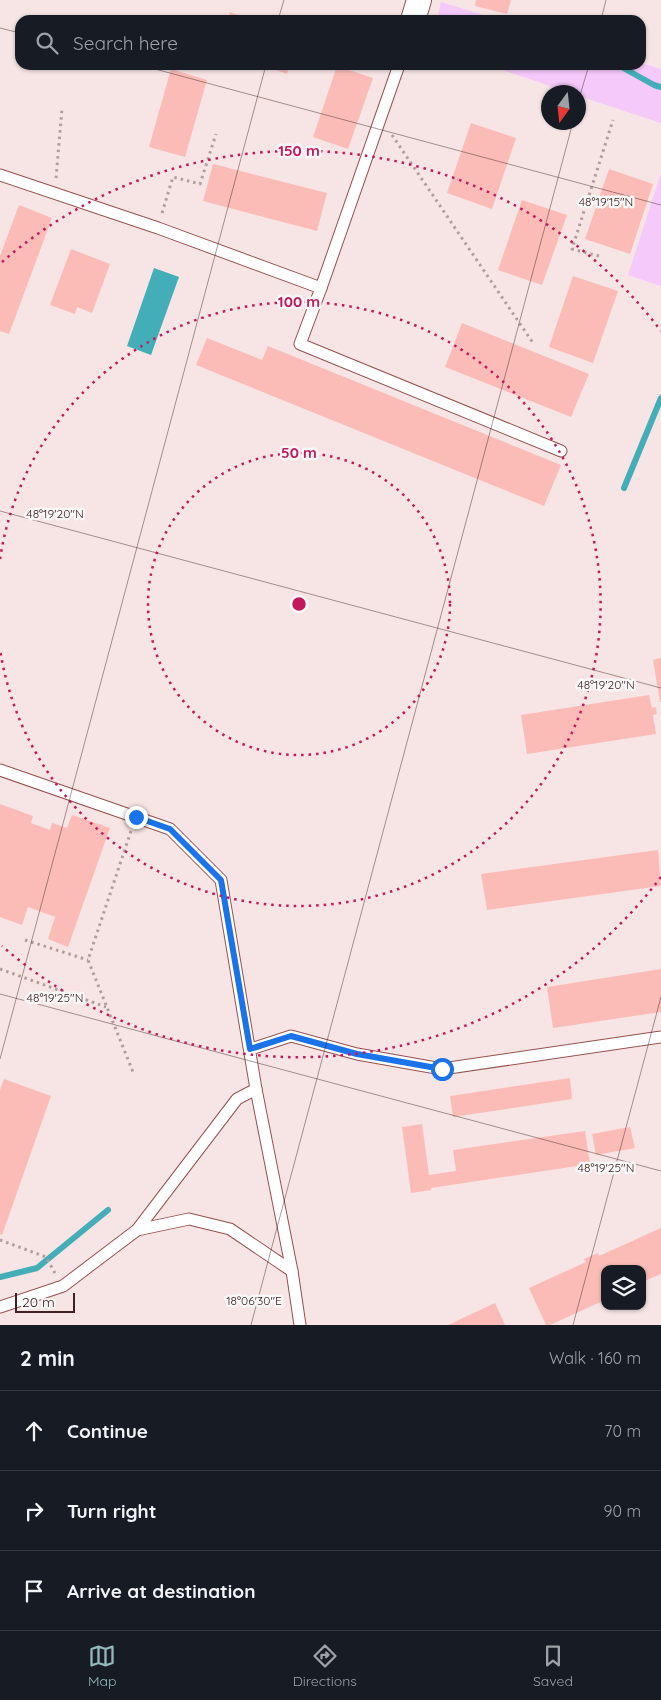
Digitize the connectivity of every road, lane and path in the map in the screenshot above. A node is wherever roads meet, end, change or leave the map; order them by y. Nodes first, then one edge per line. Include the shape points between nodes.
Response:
1 (419, 0) edge
2 (414, 15) edge
3 (397, 70) edge
4 (62, 109) dead end
5 (380, 118) junction
6 (612, 120) dead end
7 (216, 134) dead end
8 (0, 175) edge
9 (54, 193) junction
10 (158, 228) junction
11 (599, 256) dead end
12 (321, 288) junction
13 (533, 343) dead end
14 (561, 451) dead end
15 (0, 770) edge
16 (136, 817) junction
17 (25, 940) dead end
18 (88, 960) junction
19 (0, 969) edge
20 (107, 1007) junction
21 (661, 1037) edge
22 (250, 1049) junction
23 (134, 1072) dead end
24 (256, 1088) junction
25 (137, 1230) junction
26 (0, 1240) edge
27 (49, 1263) dead end
28 (292, 1271) junction
29 (0, 1307) edge
30 (300, 1325) edge

1 - 2 street
3 - 5 lane
4 - 9 path
5 - 12 lane
5 - 13 path
6 - 11 path via 572,249
7 - 10 path via 200,184 173,177
8 - 9 lane
9 - 10 lane
10 - 12 lane
12 - 14 lane via 300,344
15 - 16 lane
16 - 18 path
16 - 22 lane via 170,829 221,880
17 - 18 path
18 - 20 path
19 - 20 path
20 - 23 path
21 - 22 lane via 442,1069 357,1054 291,1036
22 - 24 lane
24 - 25 lane via 237,1100
24 - 28 lane
25 - 28 lane via 189,1219 230,1228
25 - 29 lane via 63,1286
26 - 27 path via 46,1257
28 - 30 lane

